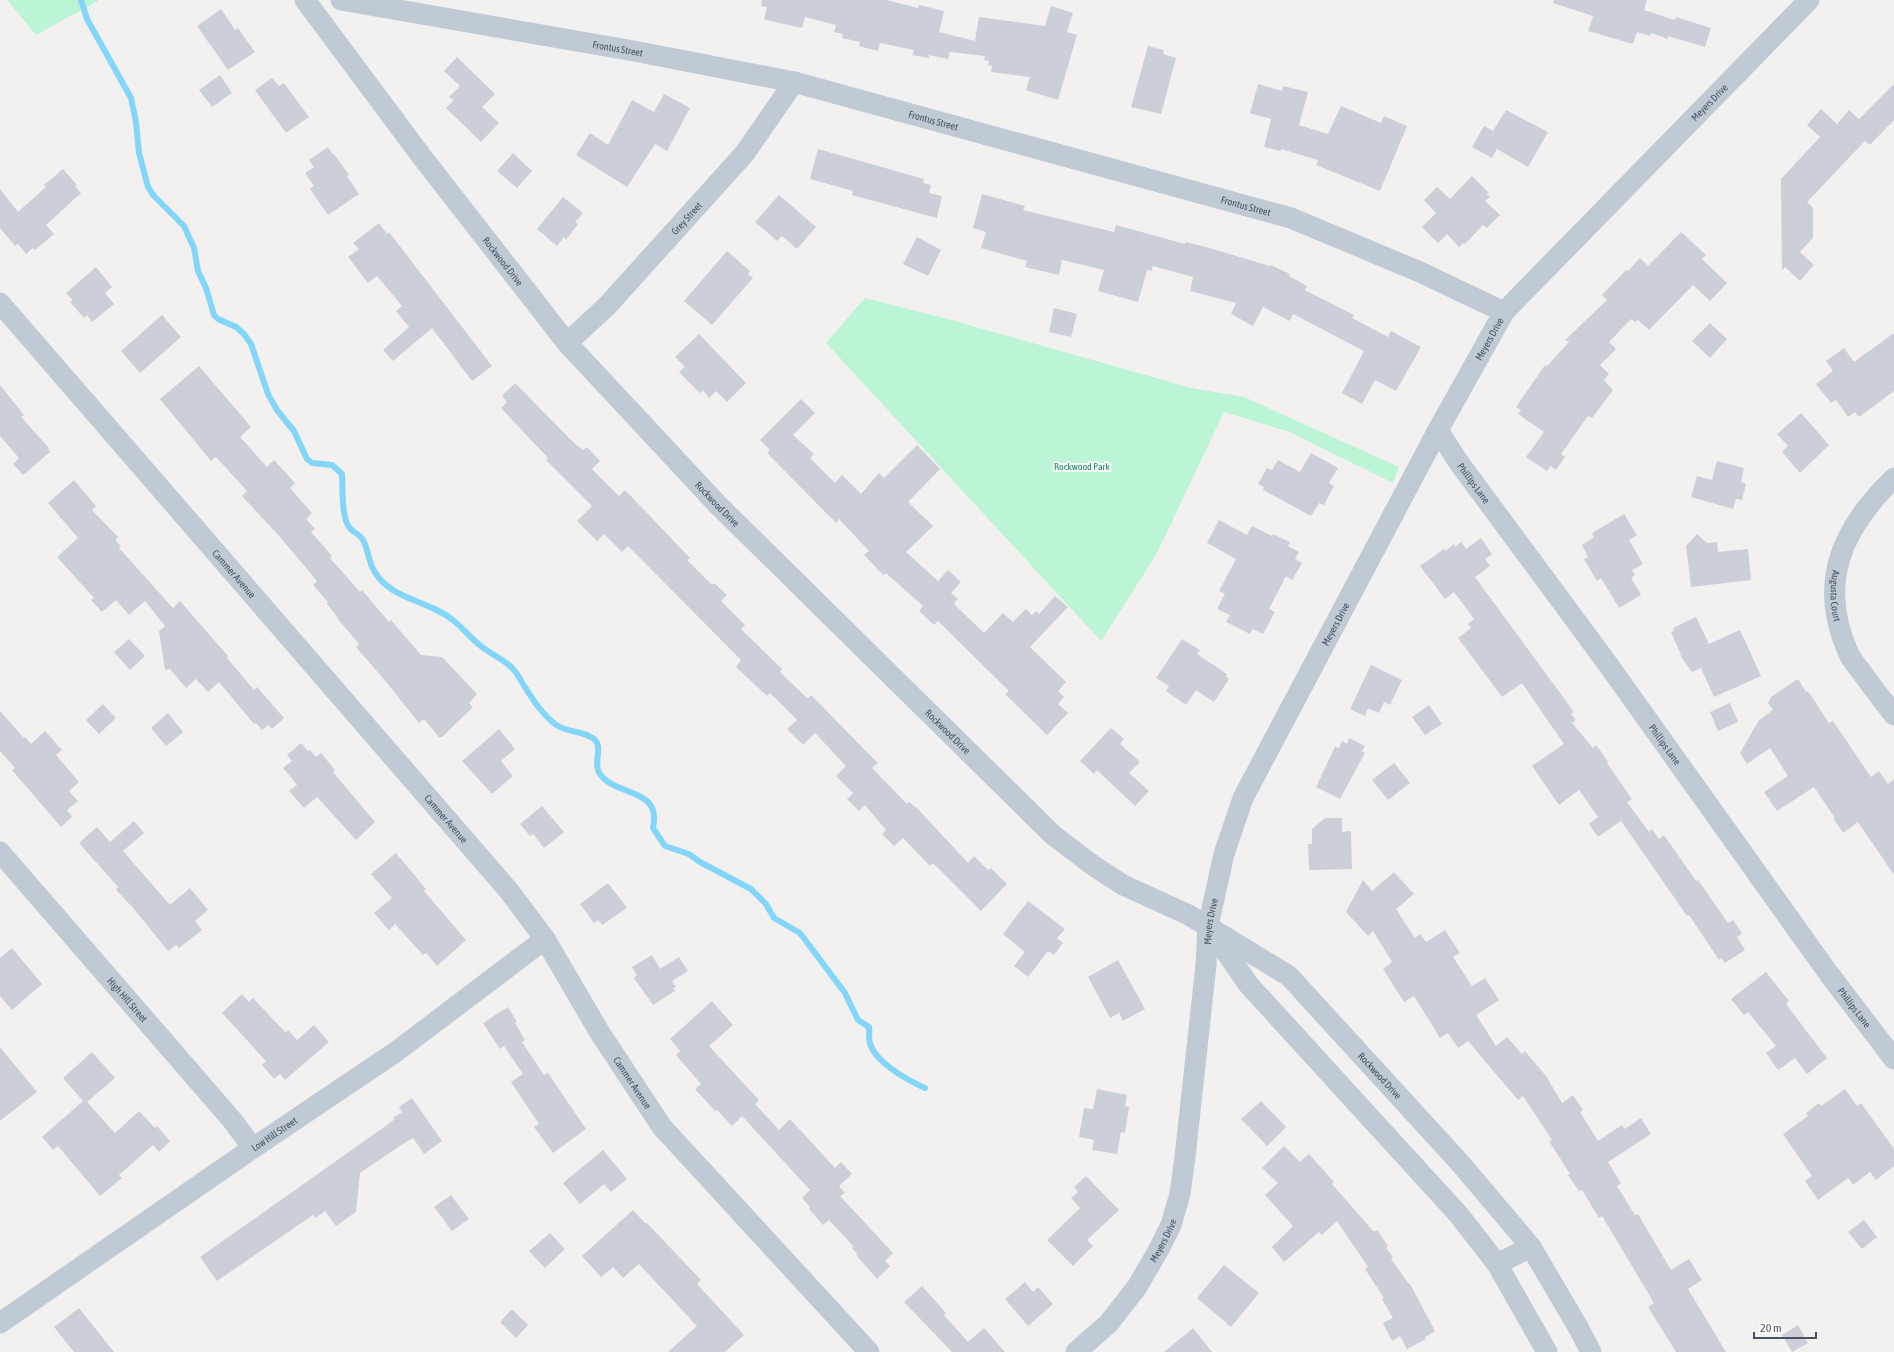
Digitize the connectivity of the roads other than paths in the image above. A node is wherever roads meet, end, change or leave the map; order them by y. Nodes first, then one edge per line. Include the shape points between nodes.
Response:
1 (305, 0) edge
2 (341, 0) edge
3 (1808, 0) edge
4 (794, 82) junction
5 (0, 303) edge
6 (1504, 312) junction
7 (566, 343) junction
8 (1438, 430) junction
9 (1894, 478) edge
10 (1894, 715) edge
11 (0, 852) edge
12 (1208, 926) junction
13 (545, 939) junction
14 (1894, 1058) edge
15 (253, 1148) junction
16 (1531, 1247) junction
17 (1497, 1264) junction
18 (0, 1323) edge
19 (869, 1352) edge
20 (1076, 1352) edge
21 (1548, 1352) edge
22 (1591, 1352) edge

1 - 7 street, Rockwood Drive
2 - 4 street, Frontus Street via 634,51
3 - 6 street, Meyers Drive
4 - 6 street, Frontus Street via 1291,218 1420,272
4 - 7 street, Grey Street via 745,153 607,306
5 - 13 street, Cammer Avenue via 509,891
6 - 8 street, Meyers Drive
7 - 12 street, Rockwood Drive via 717,504 1053,835 1123,885
8 - 12 street, Meyers Drive via 1243,798 1224,854
8 - 14 street, Phillips Lane via 1457,460 1607,663 1829,974
9 - 10 street, Augusta Court via 1880,491 1852,530 1838,560 1834,587 1836,620 1850,656
11 - 15 street, High Hill Street via 232,1120
12 - 16 street, Rockwood Drive via 1289,976 1461,1164
12 - 17 street, Rockwood Drive via 1248,984 1459,1215
12 - 20 street, Meyers Drive via 1185,1157 1180,1194 1171,1225 1137,1286 1109,1323
13 - 15 street, Low Hill Street via 397,1051
13 - 19 street, Cammer Avenue via 600,1033 662,1127
15 - 18 street, Low Hill Street
16 - 17 street
16 - 22 street, Rockwood Drive
17 - 21 street, Rockwood Drive

